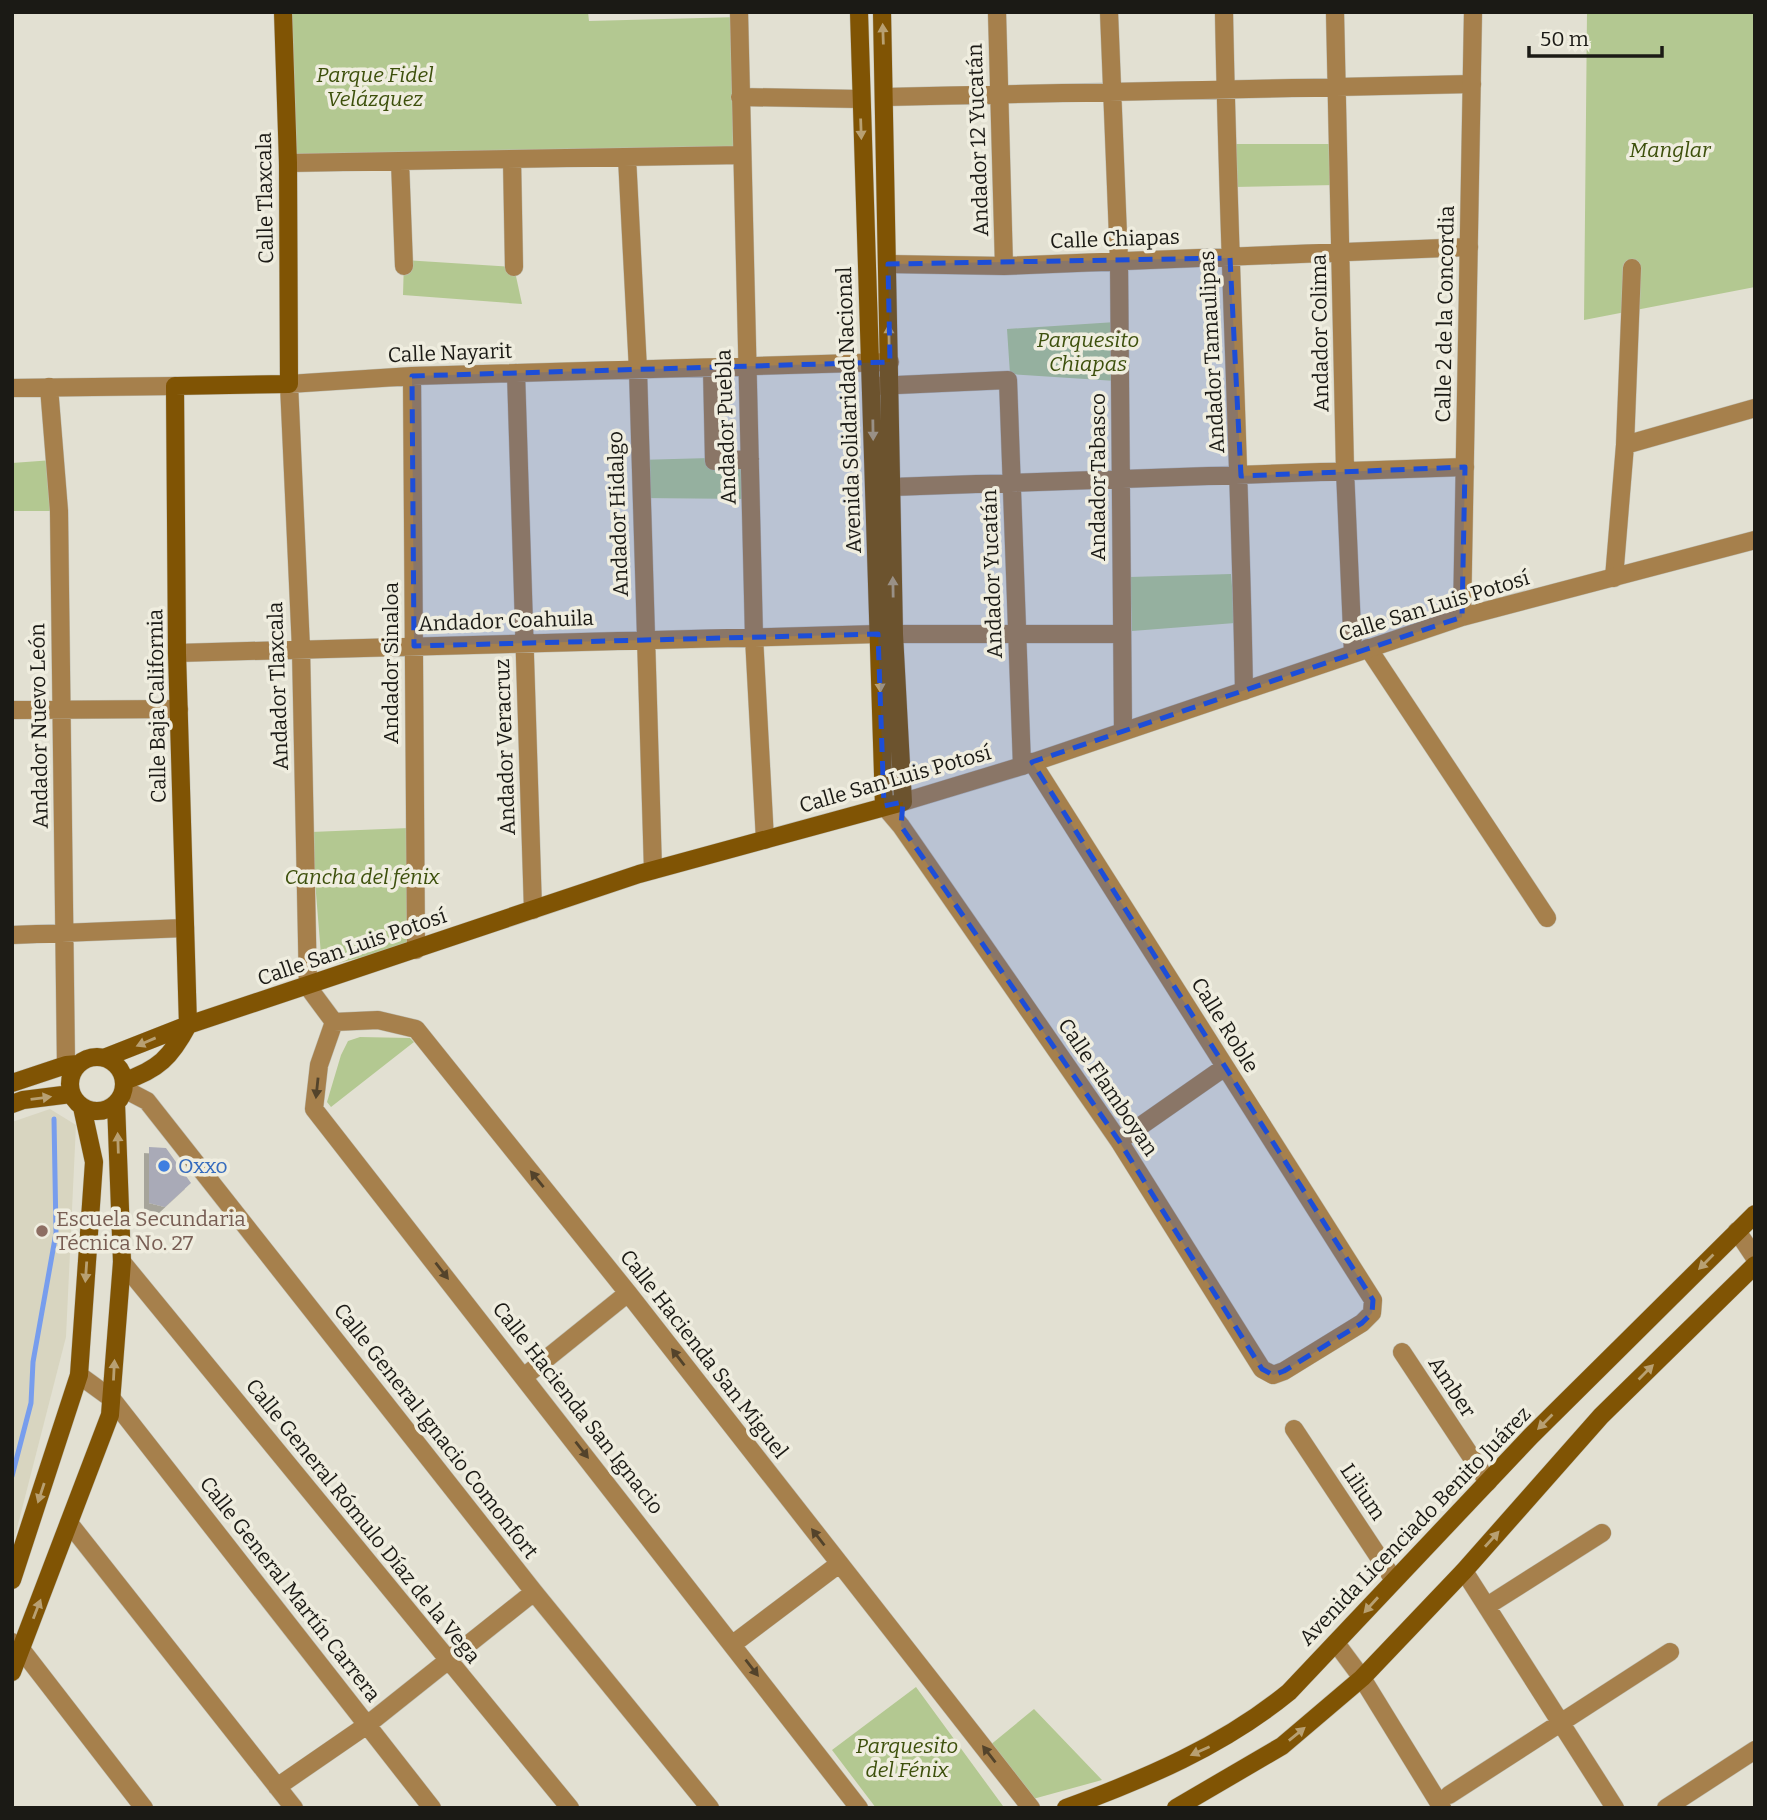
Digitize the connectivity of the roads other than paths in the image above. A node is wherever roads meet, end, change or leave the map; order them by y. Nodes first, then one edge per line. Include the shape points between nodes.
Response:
1 (282, 12) edge
2 (739, 12) edge
3 (859, 12) edge
4 (882, 12) edge
5 (996, 12) edge
6 (1109, 12) edge
7 (1224, 12) edge
8 (1335, 12) edge
9 (1474, 12) edge
10 (1472, 84) junction
11 (1337, 86) junction
12 (1226, 89) junction
13 (1112, 92) junction
14 (998, 94) junction
15 (740, 97) junction
16 (885, 97) junction
17 (860, 99) junction
18 (741, 155) junction
19 (627, 157) junction
20 (512, 159) junction
21 (400, 161) junction
22 (288, 163) junction
23 (1469, 247) junction
24 (1341, 253) junction
25 (1230, 258) junction
26 (1119, 261) junction
27 (888, 264) junction
28 (404, 266) dead end
29 (1004, 266) junction
30 (514, 267) dead end
31 (1632, 268) dead end
32 (890, 362) junction
33 (870, 363) junction
34 (746, 366) junction
35 (712, 368) junction
36 (638, 370) junction
37 (516, 373) junction
38 (412, 376) junction
39 (289, 384) junction
40 (890, 385) junction
41 (175, 386) junction
42 (872, 386) junction
43 (49, 387) junction
44 (12, 388) edge
45 (1755, 408) edge
46 (1625, 445) junction
47 (750, 459) junction
48 (1465, 467) junction
49 (1345, 470) junction
50 (1241, 476) junction
51 (1121, 479) junction
52 (1011, 482) junction
53 (892, 487) junction
54 (1755, 540) edge
55 (1614, 578) junction
56 (1462, 617) junction
57 (886, 634) junction
58 (1122, 634) junction
59 (1016, 635) junction
60 (754, 637) junction
61 (645, 639) junction
62 (525, 643) junction
63 (414, 646) junction
64 (301, 649) junction
65 (1361, 651) junction
66 (177, 653) junction
67 (1244, 691) junction
68 (179, 709) junction
69 (12, 710) edge
70 (61, 710) junction
71 (1123, 731) junction
72 (1027, 764) junction
73 (903, 802) junction
74 (884, 806) junction
75 (901, 826) junction
76 (765, 840) junction
77 (653, 870) junction
78 (533, 910) junction
79 (1547, 918) dead end
80 (185, 928) junction
81 (12, 935) edge
82 (66, 935) junction
83 (416, 950) junction
84 (309, 987) junction
85 (334, 1023) junction
86 (188, 1026) junction
87 (104, 1058) junction
88 (72, 1065) junction
89 (1225, 1068) junction
90 (12, 1083) edge
91 (121, 1091) junction
92 (77, 1100) junction
93 (12, 1104) edge
94 (1119, 1141) junction
95 (1755, 1214) edge
96 (1737, 1231) junction
97 (1755, 1258) edge
98 (122, 1262) junction
99 (1755, 1265) edge
100 (628, 1293) junction
101 (1402, 1352) dead end
102 (79, 1375) junction
103 (1273, 1375) joint
104 (525, 1376) junction
105 (112, 1399) junction
106 (1294, 1429) dead end
107 (1488, 1482) junction
108 (69, 1523) junction
109 (1602, 1533) dead end
110 (839, 1564) junction
111 (1464, 1571) junction
112 (12, 1580) edge
113 (1394, 1580) junction
114 (534, 1592) junction
115 (1487, 1606) junction
116 (1336, 1643) junction
117 (733, 1644) junction
118 (17, 1646) edge
119 (1670, 1652) dead end
120 (447, 1659) junction
121 (12, 1672) edge
122 (1362, 1678) junction
123 (1561, 1722) junction
124 (367, 1725) junction
125 (1755, 1749) edge
126 (277, 1787) junction
127 (1101, 1802) edge
128 (1446, 1802) edge
129 (144, 1808) edge
130 (294, 1808) edge
131 (432, 1808) edge
132 (570, 1808) edge
133 (710, 1808) edge
134 (859, 1808) edge
135 (1031, 1808) edge
136 (1066, 1808) edge
137 (1176, 1808) edge
138 (1615, 1808) edge
139 (1666, 1808) edge

1 - 22 main road, Calle Tlaxcala
2 - 15 street, Andador Puebla
3 - 17 main road, Avenida Solidaridad Nacional
16 -> 4 main road, Avenida Solidaridad Nacional
5 - 14 street, Andador 12 Yucatán
6 - 13 street, Andador Tabasco
7 - 12 street, Andador Tamaulipas
8 - 11 street, Andador Colima
9 - 10 street, Calle 2 de la Concordia
10 - 11 street
10 - 23 street, Calle 2 de la Concordia
11 - 12 street
11 - 24 street, Andador Colima
12 - 13 street
12 - 25 street, Andador Tamaulipas
13 - 14 street
13 - 26 street, Andador Tabasco
14 - 16 street
14 - 29 street, Andador 12 Yucatán
15 - 17 street
15 - 18 street, Andador Puebla
16 - 27 main road, Avenida Solidaridad Nacional
17 -> 33 main road, Avenida Solidaridad Nacional
18 - 19 street
18 - 34 street, Andador Puebla
19 - 20 street
19 - 36 street, Andador Hidalgo
20 - 21 street
20 - 30 street
21 - 22 street
21 - 28 street
22 - 39 main road, Calle Tlaxcala
23 - 24 street, Calle Chiapas
23 - 48 street, Calle 2 de la Concordia
24 - 25 street, Calle Chiapas
24 - 49 street, Andador Colima
25 - 26 street, Calle Chiapas
25 - 50 street, Andador Tamaulipas
26 - 29 street, Calle Chiapas
26 - 51 street, Andador Tabasco
27 - 29 street, Calle Chiapas
32 -> 27 main road, Avenida Solidaridad Nacional
31 - 46 street
32 - 33 street, Calle Nayarit
32 - 40 main road, Avenida Solidaridad Nacional
33 - 34 street, Calle Nayarit
33 - 42 main road, Avenida Solidaridad Nacional
34 - 35 street, Calle Nayarit
34 - 47 street, Andador Puebla
35 - 36 street, Calle Nayarit
35 - 47 street via 713,461
36 - 37 street, Calle Nayarit
36 - 61 street, Andador Hidalgo
37 - 38 street, Calle Nayarit
37 - 62 street, Andador Veracruz
38 - 39 street, Calle Nayarit
38 - 63 street, Andador Sinaloa
39 - 41 main road, Calle Nayarit
39 - 64 street, Andador Tlaxcala
40 - 42 street
40 - 52 street, Andador Yucatán via 1008,380
40 - 53 main road, Avenida Solidaridad Nacional
41 - 43 street, Calle Nayarit
41 - 66 main road, Calle Baja California
42 -> 57 main road, Avenida Solidaridad Nacional
43 - 44 street, Calle Nayarit
43 - 70 street, Andador Nuevo León via 59,511
45 - 46 street
46 - 55 street
47 - 60 street, Andador Puebla
48 - 49 street
48 - 56 street, Calle 2 de la Concordia
49 - 50 street
49 - 65 street, Andador Colima
50 - 51 street
50 - 67 street, Andador Tamaulipas
51 - 52 street
51 - 58 street, Andador Tabasco
52 - 53 street
52 - 59 street, Andador Yucatán
57 -> 53 main road, Avenida Solidaridad Nacional
54 - 55 street, Calle San Luis Potosí
55 - 56 street, Calle San Luis Potosí
56 - 65 street, Calle San Luis Potosí
57 - 59 street, Andador Coahuila
57 - 60 street, Andador Coahuila
57 - 73 main road, Avenida Solidaridad Nacional
57 -> 74 main road, Avenida Solidaridad Nacional
58 - 59 street, Andador Coahuila
58 - 71 street, Andador Tabasco
59 - 72 street, Andador Yucatán
60 - 61 street, Andador Coahuila
60 - 76 street, Andador Puebla
61 - 62 street, Andador Coahuila
61 - 77 street, Andador Hidalgo
62 - 63 street, Andador Coahuila
62 - 78 street, Andador Veracruz
63 - 64 street, Andador Coahuila
63 - 83 street, Andador Sinaloa
64 - 66 street, Andador Coahuila
64 - 84 street, Andador Tlaxcala
65 - 67 street, Calle San Luis Potosí
65 - 79 street
66 - 68 main road, Calle Baja California
67 - 71 street, Calle San Luis Potosí
68 - 70 street
68 - 80 main road, Calle Baja California
69 - 70 street
70 - 82 street, Andador Nuevo León
71 - 72 street, Calle San Luis Potosí
72 - 73 street, Calle San Luis Potosí
72 - 89 street, Calle Roble
73 - 74 main road, Calle San Luis Potosí
73 - 75 street
74 - 75 street, Calle Flamboyan
74 - 76 main road, Calle San Luis Potosí
75 - 94 street, Calle Flamboyan
76 - 77 main road, Calle San Luis Potosí
77 - 78 main road, Calle San Luis Potosí
78 - 83 main road, Calle San Luis Potosí
80 - 82 street
80 - 86 main road, Calle Baja California
81 - 82 street
82 - 88 street, Andador Nuevo León
83 - 84 main road, Calle San Luis Potosí
84 - 85 street
84 - 86 main road, Calle San Luis Potosí
100 -> 85 street, Calle Hacienda San Miguel via 416,1029 378,1020
85 -> 104 street, Calle Hacienda San Ignacio via 319,1065 314,1109
86 -> 87 main road, Calle San Luis Potosí
86 - 91 main road via 175,1050
87 - 88 main road
87 - 91 main road via 113,1063
88 - 90 main road
88 - 92 main road via 69,1083
89 - 94 street
89 - 103 street, Calle Roble via 1373,1300 1372,1313 1362,1323
91 - 92 main road via 106,1110 94,1111
98 -> 91 main road
91 - 114 street, Calle General Ignacio Comonfort via 147,1101
93 -> 92 main road
92 -> 102 main road via 94,1162
94 - 103 street, Calle Flamboyan via 1262,1369
95 - 96 main road, Avenida Licenciado Benito Juárez
96 - 97 street
96 -> 107 main road, Avenida Licenciado Benito Juárez
105 -> 98 main road
98 - 120 street, Calle General Rómulo Díaz de la Vega
111 -> 99 main road via 1601,1416
100 - 104 street
110 -> 100 street, Calle Hacienda San Miguel
101 - 107 street, Amber
102 - 105 street, Calle General Martín Carrera
102 -> 112 main road
104 -> 117 street, Calle Hacienda San Ignacio
105 - 108 main road
105 - 124 street, Calle General Martín Carrera
106 - 113 street, Lilium
107 - 113 main road, Avenida Licenciado Benito Juárez
118 -> 108 main road
108 - 126 street
109 - 115 street
110 - 117 street
135 -> 110 street, Calle Hacienda San Miguel
111 - 115 street
111 - 122 main road
113 -> 116 main road, Avenida Licenciado Benito Juárez
114 - 120 street
114 - 133 street, Calle General Ignacio Comonfort
115 - 123 street
116 - 122 street
116 -> 127 main road, Avenida Licenciado Benito Juárez via 1256,1719
117 -> 134 street, Calle Hacienda San Ignacio
118 - 121 main road
118 - 129 street
119 - 123 street
120 - 124 street
120 - 132 street, Calle General Rómulo Díaz de la Vega
122 - 128 street
137 -> 122 main road via 1282,1746
123 - 128 street
123 - 138 street
124 - 126 street
124 - 131 street, Calle General Martín Carrera
125 - 139 street
126 - 130 street
127 - 136 main road, Avenida Licenciado Benito Juárez

